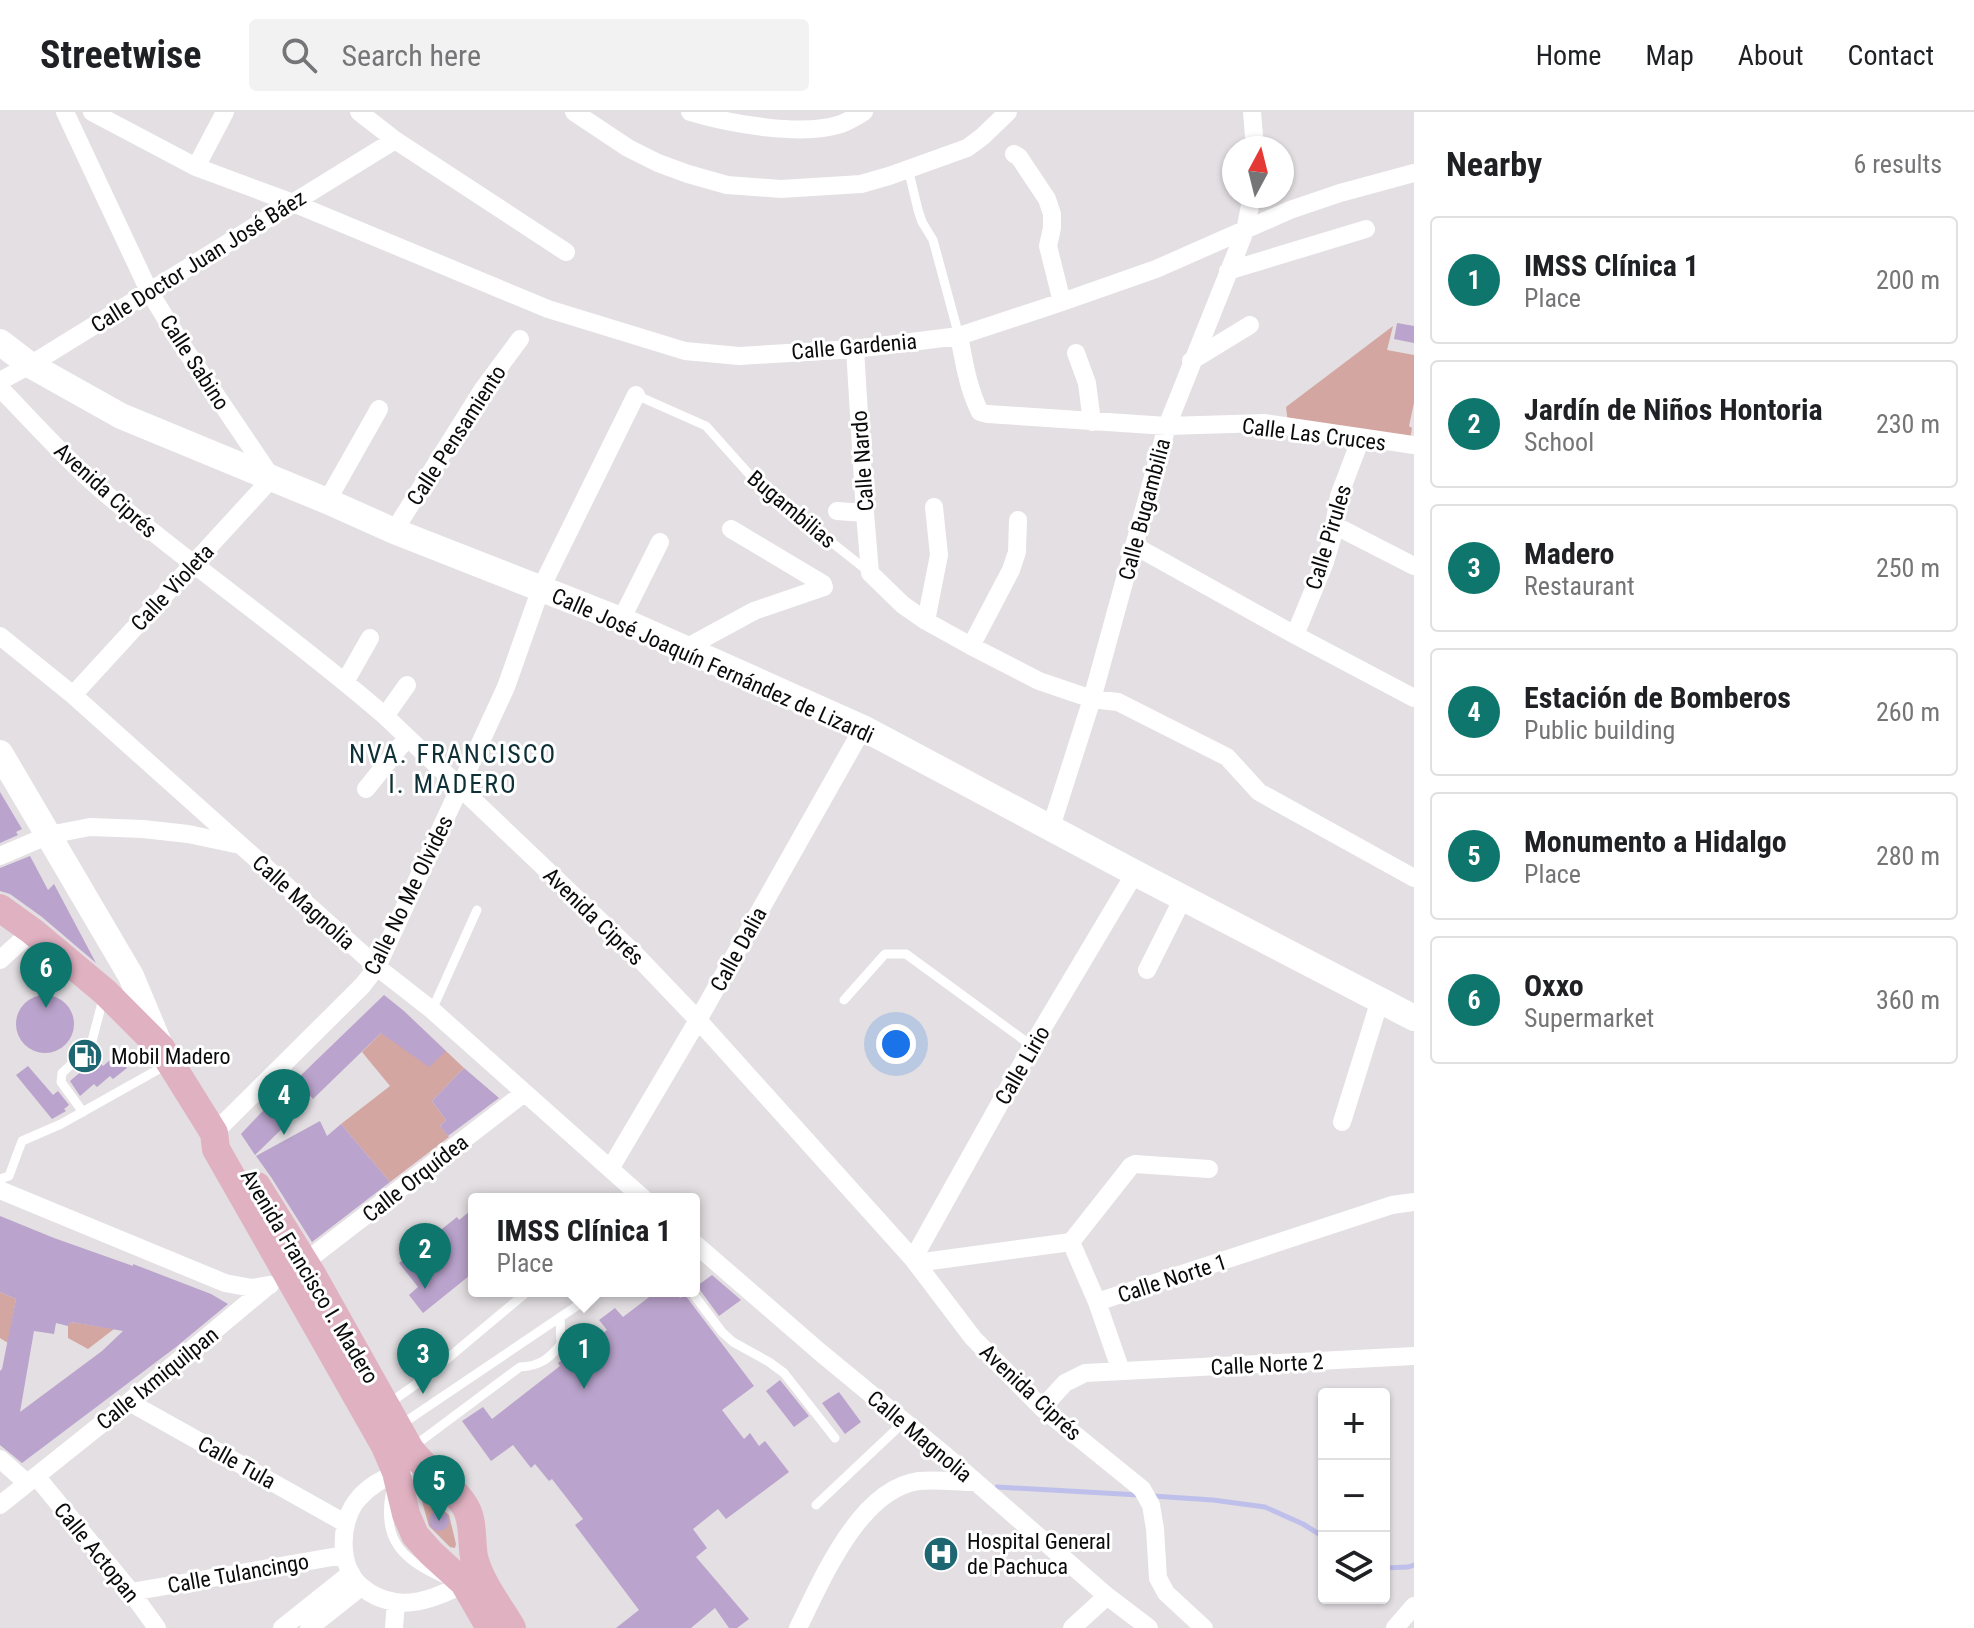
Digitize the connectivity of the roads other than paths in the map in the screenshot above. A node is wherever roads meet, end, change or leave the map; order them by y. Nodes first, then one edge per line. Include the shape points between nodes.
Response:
1 (65, 112) edge
2 (92, 112) edge
3 (225, 112) edge
4 (359, 112) edge
5 (574, 112) edge
6 (690, 112) edge
7 (864, 112) edge
8 (1008, 112) edge
9 (1252, 112) edge
10 (1254, 136) edge
11 (395, 140) junction
12 (1014, 154) dead end
13 (196, 167) junction
14 (908, 168) junction
15 (1414, 173) edge
16 (293, 203) junction
17 (1250, 208) edge
18 (1366, 229) dead end
19 (1245, 231) junction
20 (566, 252) dead end
21 (1228, 271) junction
22 (149, 291) junction
23 (1062, 302) junction
24 (1250, 325) dead end
25 (959, 336) junction
26 (520, 339) dead end
27 (0, 342) edge
28 (855, 349) junction
29 (1076, 353) dead end
30 (1191, 361) junction
31 (30, 365) junction
32 (0, 381) edge
33 (0, 388) edge
34 (636, 395) joint
35 (379, 409) dead end
36 (1092, 422) junction
37 (1167, 426) junction
38 (1361, 438) junction
39 (1414, 445) edge
40 (272, 478) junction
41 (327, 501) junction
42 (934, 507) dead end
43 (837, 511) dead end
44 (865, 513) junction
45 (1018, 520) dead end
46 (1334, 525) junction
47 (731, 529) dead end
48 (394, 531) junction
49 (660, 542) dead end
50 (1135, 546) junction
51 (193, 565) junction
52 (1414, 566) edge
53 (870, 573) junction
54 (541, 588) junction
55 (621, 620) junction
56 (926, 621) junction
57 (1295, 635) junction
58 (0, 636) edge
59 (370, 638) dead end
60 (971, 646) junction
61 (686, 648) junction
62 (345, 682) junction
63 (407, 685) dead end
64 (73, 695) junction
65 (1414, 698) edge
66 (1092, 699) junction
67 (385, 716) junction
68 (863, 728) junction
69 (407, 738) junction
70 (0, 753) edge
71 (459, 788) junction
72 (366, 789) dead end
73 (1051, 827) junction
74 (49, 835) junction
75 (240, 845) junction
76 (0, 856) edge
77 (1135, 873) junction
78 (1414, 878) edge
79 (1183, 898) junction
80 (0, 908) edge
81 (477, 910) dead end
82 (32, 931) junction
83 (0, 960) edge
84 (377, 967) junction
85 (1147, 970) dead end
86 (105, 992) junction
87 (844, 1000) dead end
88 (1380, 1000) junction
89 (432, 1010) junction
90 (1414, 1018) edge
91 (698, 1020) junction
92 (1032, 1046) junction
93 (166, 1055) junction
94 (524, 1093) junction
95 (83, 1112) junction
96 (1342, 1122) dead end
97 (214, 1133) junction
98 (610, 1169) junction
99 (1209, 1169) dead end
100 (0, 1179) edge
101 (0, 1190) edge
102 (637, 1193) edge
103 (1414, 1202) edge
104 (1071, 1242) junction
105 (700, 1248) edge
106 (914, 1261) junction
107 (288, 1268) junction
108 (521, 1297) edge
109 (590, 1297) edge
110 (696, 1297) edge
111 (1097, 1302) junction
112 (560, 1317) junction
113 (507, 1353) junction
114 (1414, 1356) edge
115 (520, 1367) junction
116 (1121, 1371) junction
117 (129, 1402) junction
118 (1042, 1408) junction
119 (904, 1422) junction
120 (396, 1438) junction
121 (835, 1438) dead end
122 (0, 1459) edge
123 (32, 1479) junction
124 (975, 1482) junction
125 (0, 1505) edge
126 (816, 1505) dead end
127 (345, 1523) junction
128 (344, 1555) junction
129 (472, 1579) junction
130 (356, 1580) junction
131 (131, 1592) junction
132 (1107, 1596) junction
133 (396, 1602) junction
134 (1414, 1606) edge
135 (157, 1628) edge
136 (282, 1628) edge
137 (309, 1628) edge
138 (394, 1628) edge
139 (490, 1628) edge
140 (512, 1628) edge
141 (798, 1628) edge
142 (1072, 1628) edge
143 (1149, 1628) edge
144 (1204, 1628) edge
145 (1395, 1628) edge

1 - 22 street, Calle Sabino
2 - 13 street, Calle Gardenia
3 - 13 street
4 - 11 street
5 - 14 street via 658,163 727,185 832,187 861,184
6 - 7 street via 759,127 814,129 842,124
8 - 14 street via 967,148
9 - 10 street
11 - 16 street, Calle Doctor Juan José Báez
11 - 20 street
12 - 23 street via 1052,214 1048,246
13 - 16 street, Calle Gardenia
14 - 25 lane
15 - 19 street, Calle Gardenia via 1340,193
16 - 22 street, Calle Doctor Juan José Báez
16 - 28 street, Calle Gardenia via 548,309 685,351 739,356
17 - 19 street, Calle Bugambilia
18 - 21 street
19 - 21 street, Calle Bugambilia
19 - 23 street, Calle Gardenia
21 - 30 street, Calle Bugambilia
22 - 31 street, Calle Doctor Juan José Báez
22 - 40 street, Calle Sabino
23 - 25 street, Calle Gardenia
24 - 30 street
25 - 28 street, Calle Gardenia
25 - 36 street, Calle Las Cruces via 980,412
26 - 48 street, Calle Pensamiento
27 - 31 street, Calle José Joaquín Fernández de Lizardi
28 - 44 street, Calle Nardo
29 - 36 street
30 - 37 street, Calle Bugambilia
31 - 32 street, Calle Doctor Juan José Báez
31 - 40 street, Calle José Joaquín Fernández de Lizardi via 121,416
33 - 51 street, Avenida Ciprés via 96,485
34 - 53 lane, Bugambilias via 706,426 757,483
34 - 54 street, Calle No Me Olvides
35 - 41 street
36 - 37 street, Calle Las Cruces
37 - 38 street, Calle Las Cruces via 1264,423
37 - 50 street, Calle Bugambilia
38 - 39 street, Calle Las Cruces
38 - 46 street, Calle Pirules
40 - 41 street, Calle José Joaquín Fernández de Lizardi
40 - 51 street, Calle Violeta
41 - 48 street, Calle José Joaquín Fernández de Lizardi
42 - 56 street via 939,555
43 - 44 street
44 - 53 street, Calle Nardo
45 - 60 street via 1011,570
46 - 52 street
46 - 57 street, Calle Pirules
47 - 61 street via 824,587 754,611
48 - 54 street, Calle José Joaquín Fernández de Lizardi
49 - 55 street
50 - 57 street
50 - 66 street, Calle Bugambilia
51 - 62 street, Avenida Ciprés
51 - 64 street, Calle Violeta
53 - 56 street
54 - 55 street, Calle José Joaquín Fernández de Lizardi
54 - 71 street, Calle No Me Olvides via 506,687
55 - 61 street, Calle José Joaquín Fernández de Lizardi
56 - 60 street
57 - 65 street
58 - 64 street, Calle Magnolia
59 - 62 street
60 - 66 street via 1039,681
61 - 68 street, Calle José Joaquín Fernández de Lizardi
62 - 67 street, Avenida Ciprés
63 - 67 street
64 - 75 street, Calle Magnolia
66 - 73 street, Calle Bugambilia
66 - 78 street via 1118,702 1227,757 1259,792
67 - 69 street, Avenida Ciprés
68 - 73 street, Calle José Joaquín Fernández de Lizardi
68 - 91 street, Calle Dalia
69 - 71 street, Avenida Ciprés
69 - 72 street
70 - 74 street
71 - 84 street, Calle No Me Olvides
71 - 91 street, Avenida Ciprés
73 - 77 street, Calle José Joaquín Fernández de Lizardi
74 - 75 street via 90,827 143,829
74 - 76 street
74 - 93 street via 131,976
75 - 84 street, Calle Magnolia
77 - 79 street, Calle José Joaquín Fernández de Lizardi
77 - 92 street, Calle Lirio
79 - 85 street
79 - 88 street, Calle José Joaquín Fernández de Lizardi
80 - 82 main road, Avenida Francisco I. Madero
81 - 89 lane
82 - 83 street
82 - 86 main road, Avenida Francisco I. Madero
84 - 89 street, Calle Magnolia
84 - 97 street, Calle No Me Olvides
86 - 93 main road, Avenida Francisco I. Madero
86 - 95 lane via 92,1041 60,1078
87 - 92 lane via 885,954 906,954
88 - 90 street, Calle José Joaquín Fernández de Lizardi
88 - 96 street
89 - 94 street, Calle Magnolia
91 - 98 street, Calle Dalia
91 - 106 street, Avenida Ciprés
92 - 106 street, Calle Lirio
93 - 95 lane
93 - 97 main road, Avenida Francisco I. Madero
94 - 98 street, Calle Magnolia
94 - 107 street, Calle Orquídea
95 - 100 lane via 22,1141 9,1176
97 - 107 main road, Avenida Francisco I. Madero via 216,1149
98 - 102 street, Calle Magnolia
99 - 104 street via 1131,1166
101 - 107 street via 225,1283 252,1288
103 - 111 street, Calle Norte 1
104 - 106 street
104 - 111 street, Calle Norte 1
105 - 119 street, Calle Magnolia
106 - 118 street, Avenida Ciprés via 973,1338
107 - 117 street, Calle Ixmiquilpan
107 - 120 main road, Avenida Francisco I. Madero
107 - 120 main road, Avenida Francisco I. Madero via 323,1295
108 - 120 lane via 444,1362
109 - 112 lane
110 - 121 lane via 733,1342 784,1373
111 - 116 street
112 - 113 lane
112 - 115 lane via 561,1344 551,1358
113 - 115 lane
113 - 120 lane
114 - 116 street, Calle Norte 2
115 - 120 lane
116 - 118 street, Calle Norte 2 via 1073,1378
117 - 123 street, Calle Ixmiquilpan
117 - 127 street, Calle Tula
118 - 144 street, Avenida Ciprés via 1146,1497 1155,1529 1158,1578 1166,1593
119 - 124 street, Calle Magnolia
119 - 126 lane
120 - 127 street via 375,1482 356,1500
120 - 129 main road, Avenida Francisco I. Madero via 466,1508 473,1533
120 - 129 main road, Avenida Francisco I. Madero via 406,1514 415,1535 431,1553
122 - 123 street, Calle Actopan
123 - 125 street, Calle Ixmiquilpan
123 - 131 street, Calle Actopan
124 - 132 street, Calle Magnolia
124 - 141 street via 918,1481 890,1490 867,1509 832,1559
127 - 128 street
128 - 130 street
128 - 131 street, Calle Tulancingo
129 - 133 street via 432,1597
129 - 139 main road, Avenida Francisco I. Madero
129 - 140 main road, Avenida Francisco I. Madero
130 - 133 street via 378,1597
130 - 136 street
130 - 137 street
131 - 135 street, Calle Actopan
132 - 142 street
132 - 143 street, Calle Magnolia
133 - 138 street
134 - 145 street

